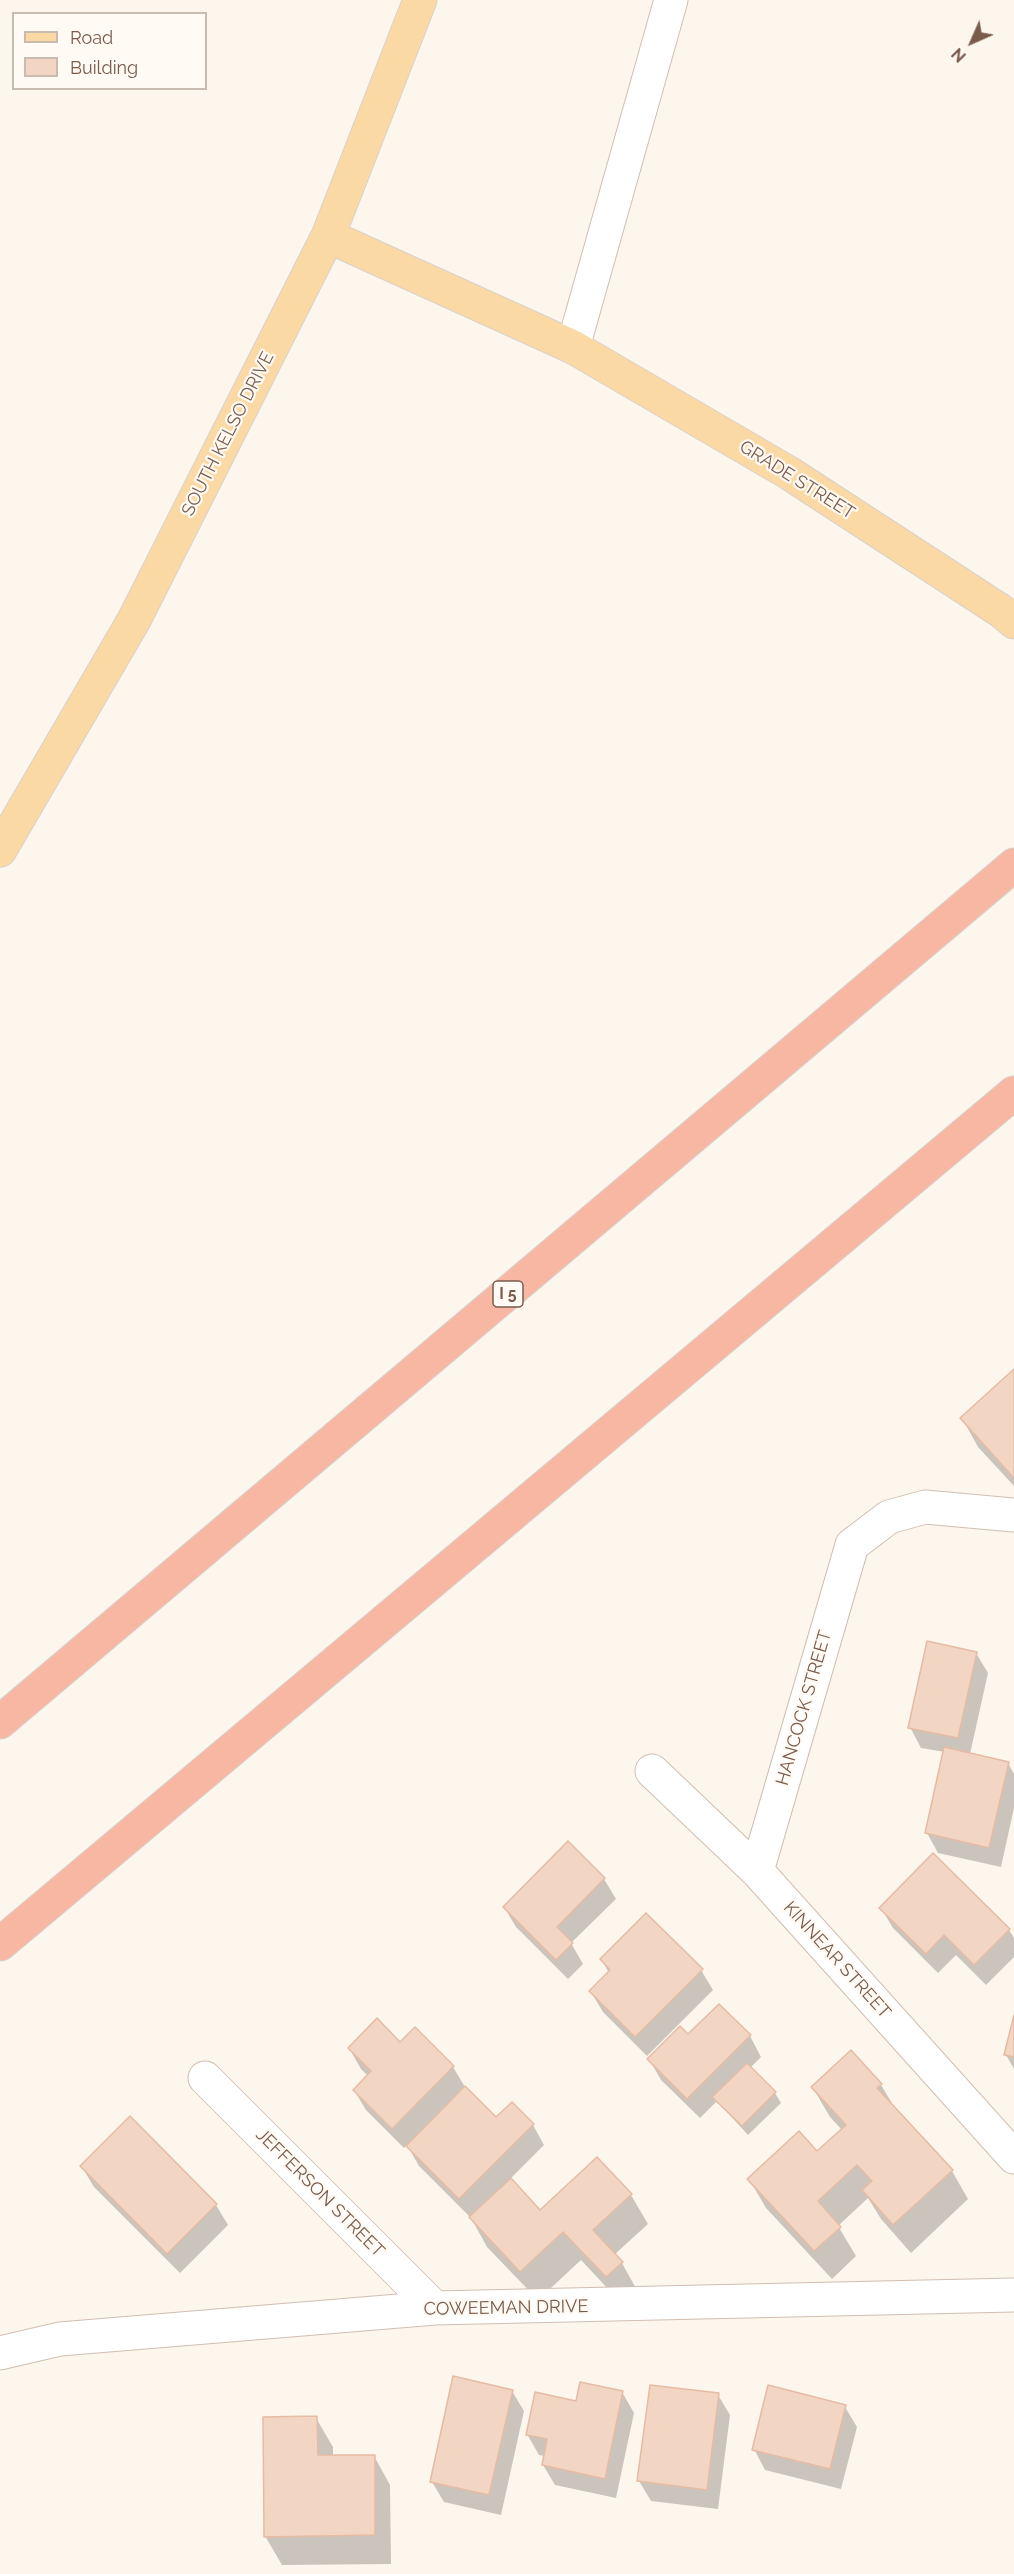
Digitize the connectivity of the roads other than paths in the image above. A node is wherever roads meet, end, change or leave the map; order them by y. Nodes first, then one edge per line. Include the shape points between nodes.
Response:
1 (420, 0) edge
2 (671, 0) edge
3 (328, 236) junction
4 (573, 347) junction
5 (1014, 622) edge
6 (0, 850) edge
7 (1014, 865) edge
8 (1014, 1093) edge
9 (1014, 1515) edge
10 (0, 1722) edge
11 (652, 1771) dead end
12 (756, 1871) junction
13 (0, 1944) edge
14 (205, 2078) dead end
15 (1014, 2157) edge
16 (1014, 2295) edge
17 (435, 2308) junction
18 (0, 2353) edge

1 - 3 main road, SOUTH KELSO DRIVE
2 - 4 street
3 - 4 main road, GRADE STREET
3 - 6 main road, SOUTH KELSO DRIVE via 134,620
4 - 5 main road, GRADE STREET via 789,473
7 - 10 highway, I 5
8 - 13 highway
9 - 12 street, HANCOCK STREET via 925,1507 889,1517 852,1545
11 - 12 street, KINNEAR STREET
12 - 15 street, KINNEAR STREET
14 - 17 street, JEFFERSON STREET
16 - 17 street, COWEEMAN DRIVE
17 - 18 street, COWEEMAN DRIVE via 60,2339

